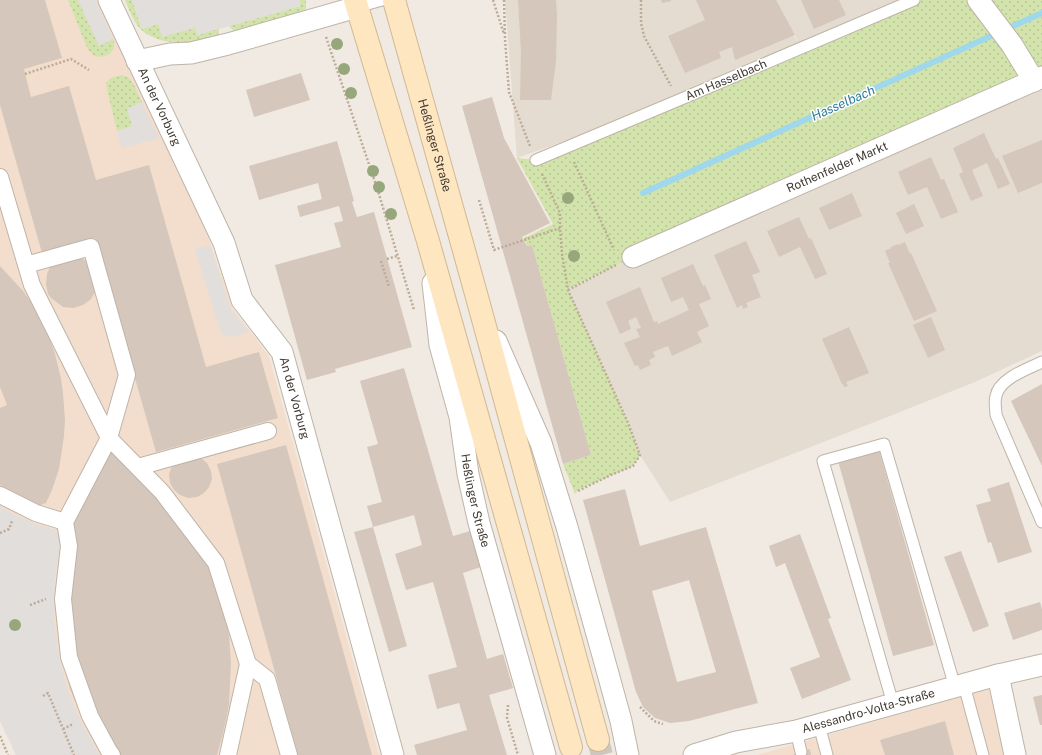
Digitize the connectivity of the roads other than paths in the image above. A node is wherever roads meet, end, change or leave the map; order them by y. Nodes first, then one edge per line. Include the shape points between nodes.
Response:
1 (109, 0) edge
2 (382, 0) edge
3 (394, 0) edge
4 (914, 0) edge
5 (978, 0) edge
6 (356, 3) edge
7 (137, 61) junction
8 (1038, 79) edge
9 (536, 160) dead end
10 (0, 177) edge
11 (3, 197) edge
12 (428, 241) junction
13 (626, 260) road end
14 (26, 265) junction
15 (476, 290) junction
16 (1042, 362) edge
17 (268, 431) dead end
18 (109, 438) junction
19 (138, 467) junction
20 (0, 495) edge
21 (65, 522) junction
22 (1042, 522) edge
23 (248, 664) junction
24 (1042, 665) edge
25 (998, 675) junction
26 (960, 686) junction
27 (893, 704) junction
28 (819, 725) junction
29 (796, 731) junction
30 (598, 740) tunnel mouth
31 (571, 747) dead end
32 (801, 752) dead end
33 (112, 755) edge
34 (228, 755) edge
35 (289, 755) edge
36 (393, 755) edge
37 (545, 755) edge
38 (628, 755) edge
39 (694, 755) edge
40 (828, 755) edge
41 (983, 755) edge
42 (1014, 755) edge

1 - 7 street, An der Vorburg
2 - 6 lane
3 - 15 main road, Heßlinger Straße
4 - 9 lane, Am Hasselbach
5 - 8 street
6 - 7 street via 198,52 170,54
6 - 12 main road, Heßlinger Straße
7 - 36 street, An der Vorburg via 224,243 242,300 282,352
8 - 13 street, Rothenfelder Markt
10 - 11 street
11 - 14 street
12 - 31 main road, Heßlinger Straße
12 - 37 street, Heßlinger Straße via 440,345 460,417 468,474
14 - 18 street via 32,285
14 - 18 street via 92,247 127,375
15 - 30 main road, Heßlinger Straße
15 - 38 street, Heßlinger Straße via 541,443 607,670
16 - 22 lane via 1002,383 996,396 996,415
17 - 19 street
18 - 19 street
18 - 21 street
19 - 23 street via 162,492 216,562
20 - 21 street via 13,516 36,513
21 - 33 street via 69,546 54,599 86,720
23 - 34 street
23 - 35 street via 267,679
24 - 25 street, Alessandro-Volta-Straße
25 - 26 street, Alessandro-Volta-Straße
25 - 42 street
26 - 27 street, Alessandro-Volta-Straße
26 - 27 lane via 884,444 823,461
26 - 41 lane
27 - 28 street, Alessandro-Volta-Straße
28 - 29 street, Alessandro-Volta-Straße
28 - 40 lane
29 - 32 lane
29 - 39 street, Alessandro-Volta-Straße via 736,742

